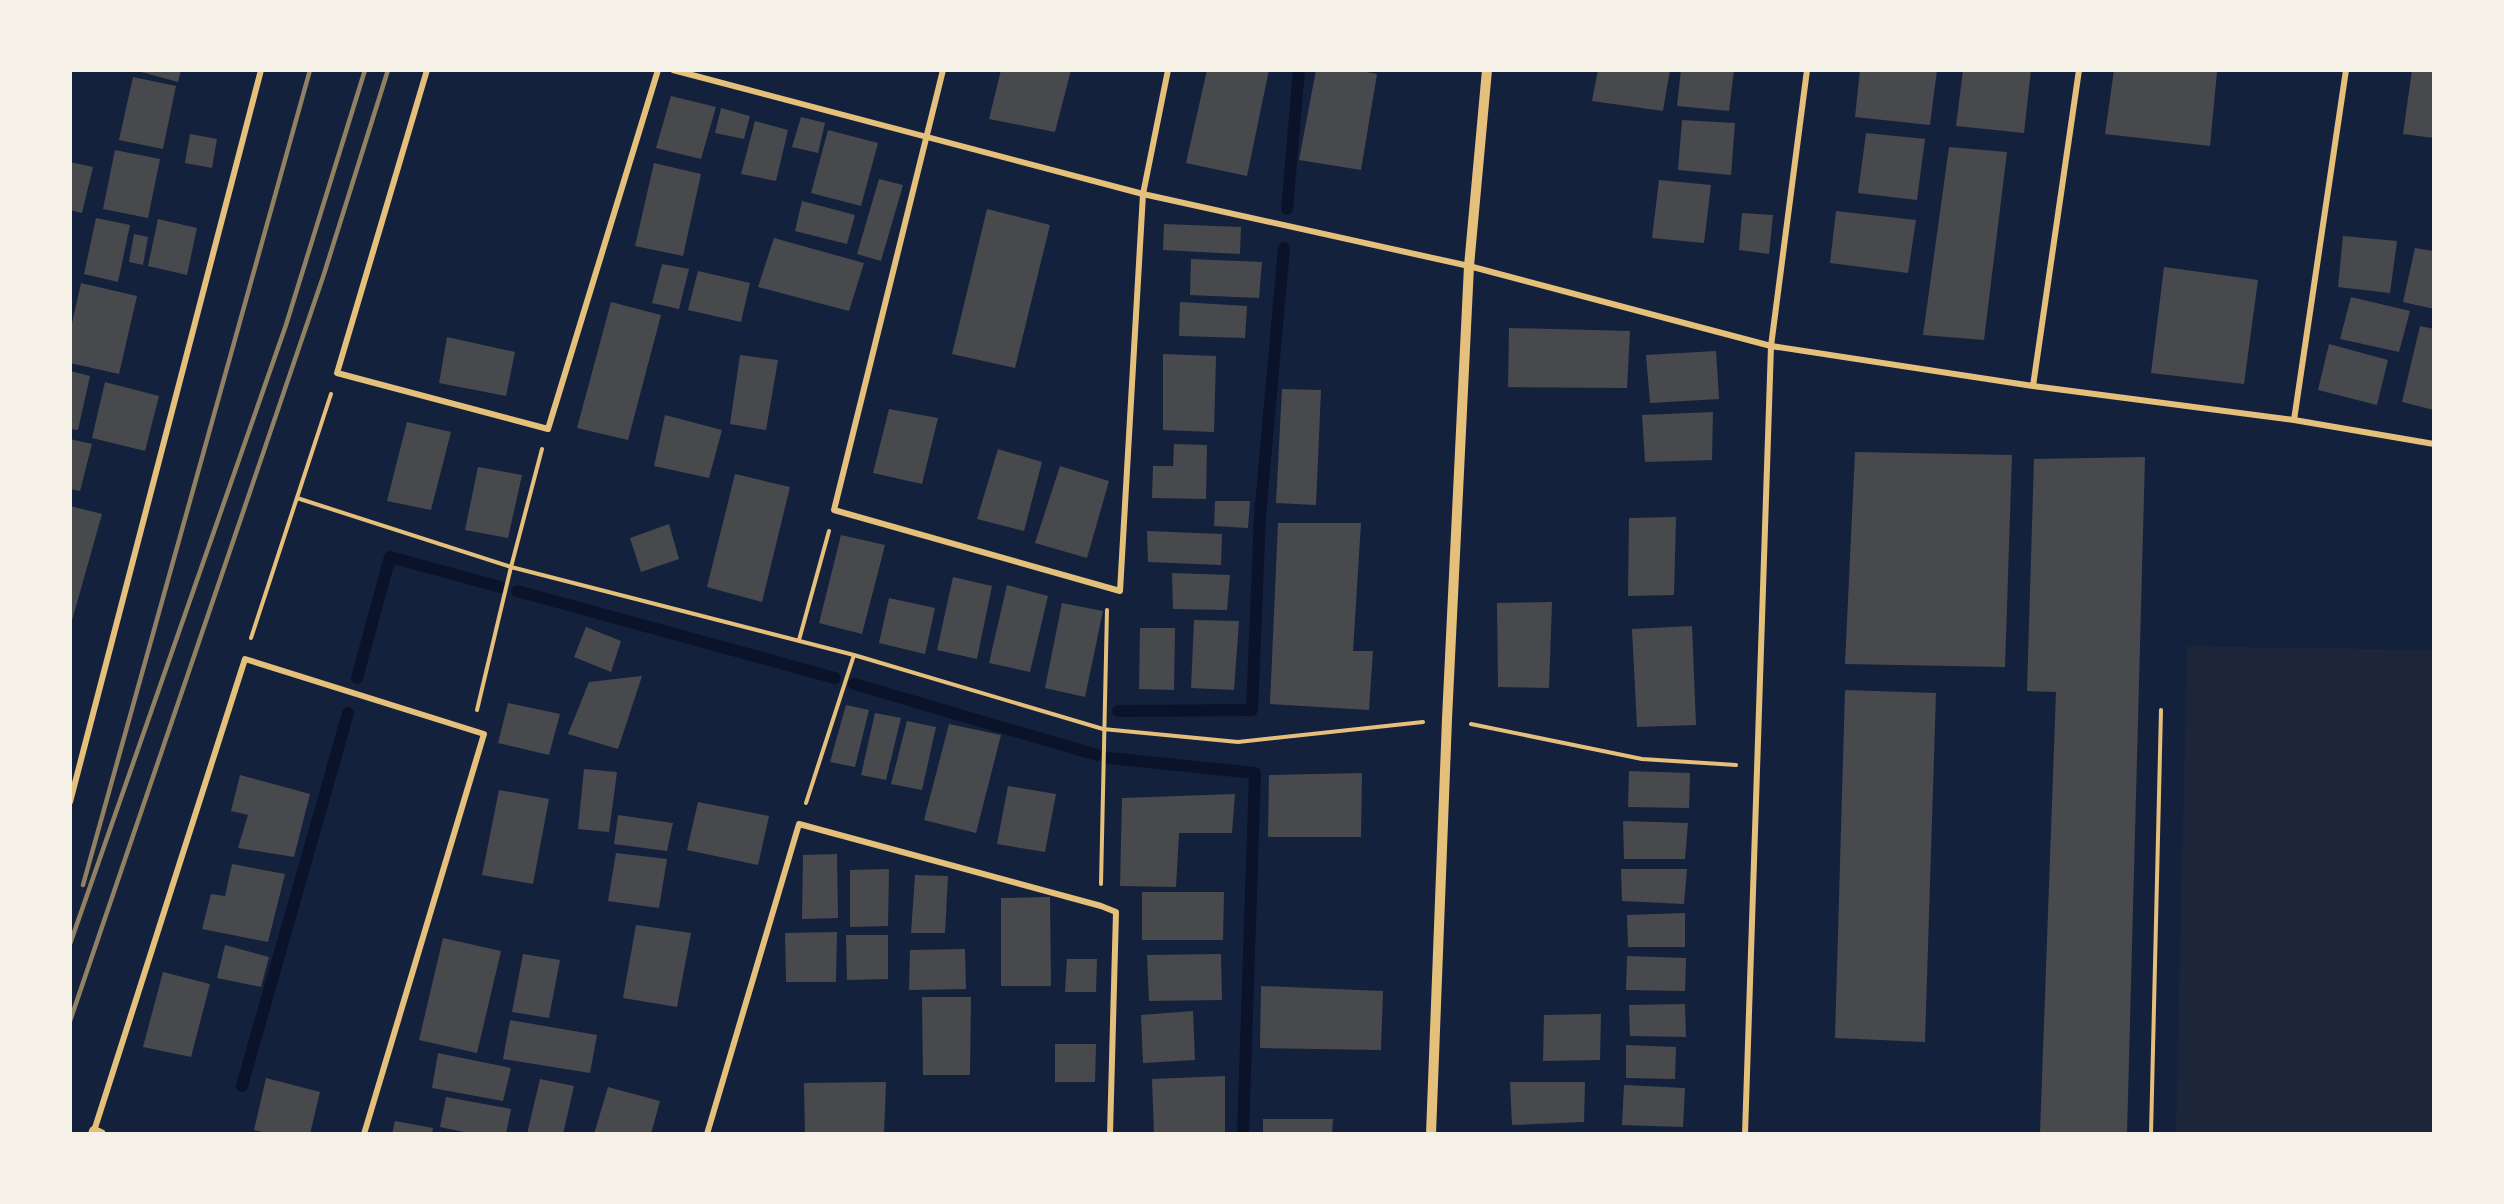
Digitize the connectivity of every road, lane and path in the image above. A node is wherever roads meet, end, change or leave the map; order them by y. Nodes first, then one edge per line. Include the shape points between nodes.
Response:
1 (261, 70) edge
2 (427, 70) edge
3 (658, 70) edge
4 (673, 70) edge
5 (943, 70) edge
6 (1168, 70) edge
7 (1487, 70) edge
8 (1807, 70) edge
9 (2079, 70) edge
10 (2346, 70) edge
11 (926, 136) junction
12 (1143, 194) junction
13 (1468, 266) junction
14 (1771, 346) junction
15 (337, 373) junction
16 (2033, 386) junction
17 (2294, 420) junction
18 (548, 429) junction
19 (2433, 444) edge
20 (297, 498) junction
21 (834, 510) junction
22 (511, 567) junction
23 (1107, 588) junction
24 (799, 640) junction
25 (854, 655) junction
26 (245, 659) junction
27 (2161, 710) dead end
28 (1103, 729) junction
29 (472, 731) junction
30 (1238, 742) dead end
31 (1642, 759) dead end
32 (1756, 766) junction
33 (70, 802) edge
34 (799, 824) junction
35 (1101, 906) junction
36 (96, 1133) edge
37 (364, 1134) edge
38 (706, 1134) edge
39 (1110, 1134) edge
40 (1431, 1134) edge
41 (1744, 1134) edge
42 (2151, 1134) edge

1 - 33 street
2 - 15 street
3 - 18 street
4 - 11 street
5 - 11 street
6 - 12 street
7 - 13 street
8 - 14 street
9 - 16 street
10 - 17 street
11 - 12 street
11 - 21 street
12 - 13 street
12 - 23 street via 1120,591
13 - 14 street
13 - 40 street
14 - 16 street
14 - 32 street
15 - 18 street
15 - 20 path
16 - 17 street
17 - 19 street
18 - 22 path
20 - 22 path
20 - 26 path
21 - 23 street
21 - 24 path
22 - 24 path
22 - 29 path
23 - 28 path
24 - 25 path
25 - 28 path
25 - 34 path
26 - 29 street
26 - 36 street
27 - 42 path
28 - 30 path
28 - 35 path
29 - 37 street via 484,734
31 - 32 path
32 - 41 street
34 - 35 street
34 - 38 street
35 - 39 street via 1116,912

